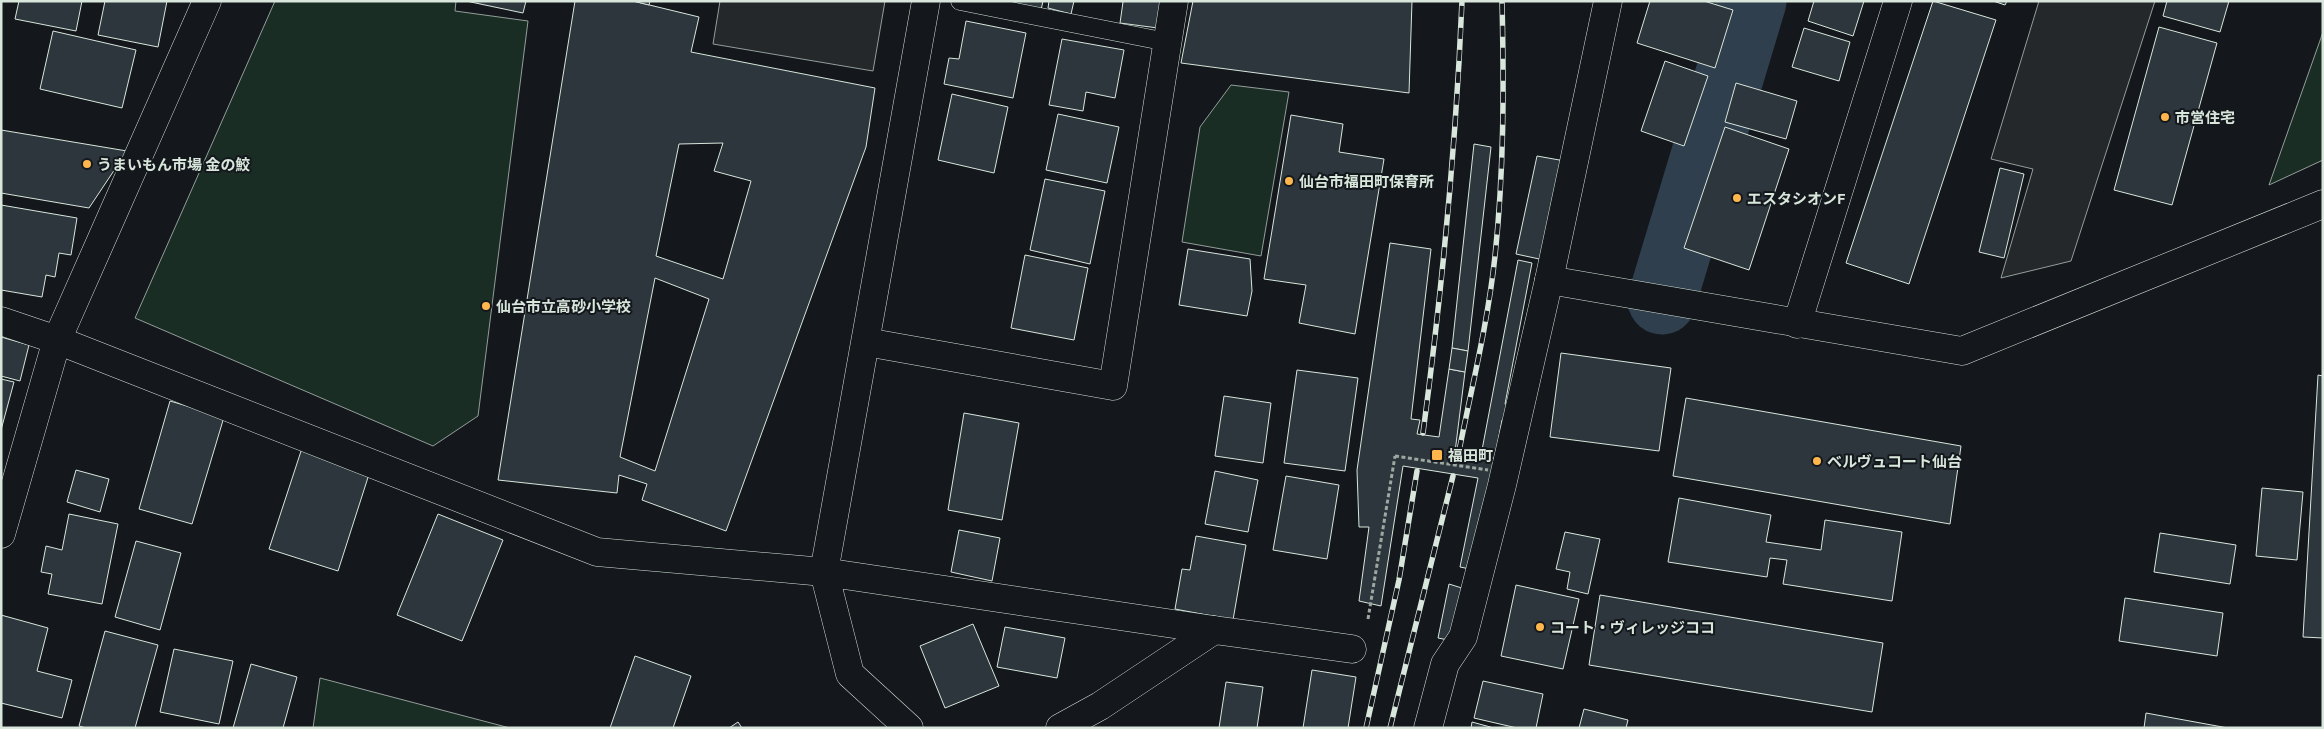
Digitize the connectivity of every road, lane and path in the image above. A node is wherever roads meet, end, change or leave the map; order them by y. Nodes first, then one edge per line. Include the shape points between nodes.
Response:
1 (207, 1) edge
2 (926, 1) edge
3 (960, 1) edge
4 (1174, 1) edge
5 (1608, 1) edge
6 (1898, 1) edge
7 (1167, 42) junction
8 (2323, 204) edge
9 (1549, 280) junction
10 (1, 321) edge
11 (1797, 324) junction
12 (57, 340) junction
13 (866, 342) junction
14 (1488, 470) dead end
15 (1, 534) edge
16 (824, 572) junction
17 (1371, 604) dead end
18 (1214, 630) junction
19 (1352, 649) dead end
20 (909, 728) edge
21 (1060, 728) edge
22 (1428, 728) edge

1 - 12 street
2 - 13 street
3 - 7 lane
4 - 7 street
5 - 9 street
6 - 11 street
7 - 13 street via 1113,386
8 - 11 street via 1962,351
9 - 11 street
9 - 22 street via 1463,637 1445,664
10 - 12 street
12 - 15 street
12 - 16 street via 597,552
13 - 16 street
14 - 17 path, bridge via 1396,456
16 - 18 street
16 - 20 street via 850,674
18 - 19 street
18 - 21 street via 1100,706

